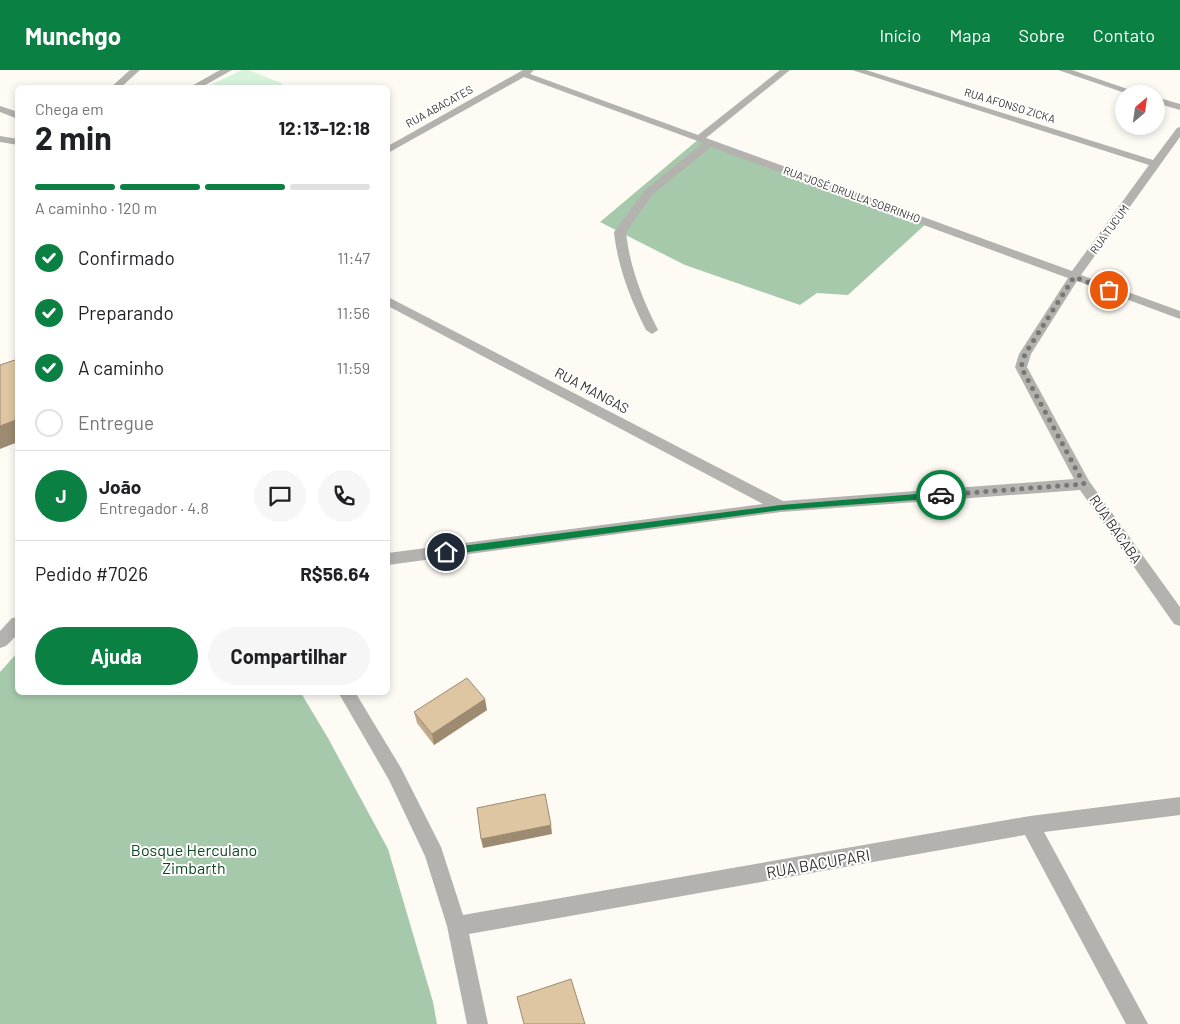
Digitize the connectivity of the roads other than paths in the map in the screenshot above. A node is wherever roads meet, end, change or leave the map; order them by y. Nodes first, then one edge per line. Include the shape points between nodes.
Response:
1 (135, 70) edge
2 (227, 70) edge
3 (786, 70) edge
4 (857, 70) edge
5 (1063, 70) edge
6 (526, 72) edge
7 (118, 85) edge
8 (198, 85) edge
9 (1115, 87) edge
10 (1165, 103) edge
11 (1180, 107) edge
12 (0, 109) edge
13 (15, 115) edge
14 (1180, 130) edge
15 (0, 139) edge
16 (706, 140) junction
17 (15, 142) edge
18 (390, 149) edge
19 (1156, 164) junction
20 (1074, 277) junction
21 (390, 302) edge
22 (1180, 315) edge
23 (652, 330) dead end
24 (1025, 354) joint
25 (1084, 484) junction
26 (781, 508) junction
27 (390, 560) edge
28 (1180, 620) edge
29 (15, 626) edge
30 (0, 641) edge
31 (348, 695) edge
32 (1180, 806) edge
33 (1030, 826) junction
34 (457, 926) junction
35 (477, 1024) edge
36 (1137, 1024) edge

1 - 7 street
2 - 8 street
3 - 16 street
4 - 19 street, RUA AFONSO ZICKA
5 - 9 street
6 - 16 street, RUA JOSÉ DRULLA SOBRINHO
6 - 18 street, RUA ABACATES
10 - 11 street
12 - 13 street
14 - 19 street, RUA TUCUM
15 - 17 street
16 - 20 street, RUA JOSÉ DRULLA SOBRINHO
16 - 23 street via 649,192 620,232 622,257 630,284
19 - 20 street, RUA TUCUM
20 - 22 street, RUA JOSÉ DRULLA SOBRINHO
20 - 24 street, RUA TUCUM
21 - 26 street, RUA MANGAS
24 - 25 street, RUA BACABA via 1021,367
25 - 26 street
25 - 28 street, RUA BACABA
26 - 27 street
29 - 30 street
31 - 34 street via 394,774 434,854
32 - 33 street, RUA BACUPARI
33 - 34 street, RUA BACUPARI
33 - 36 street
34 - 35 street

